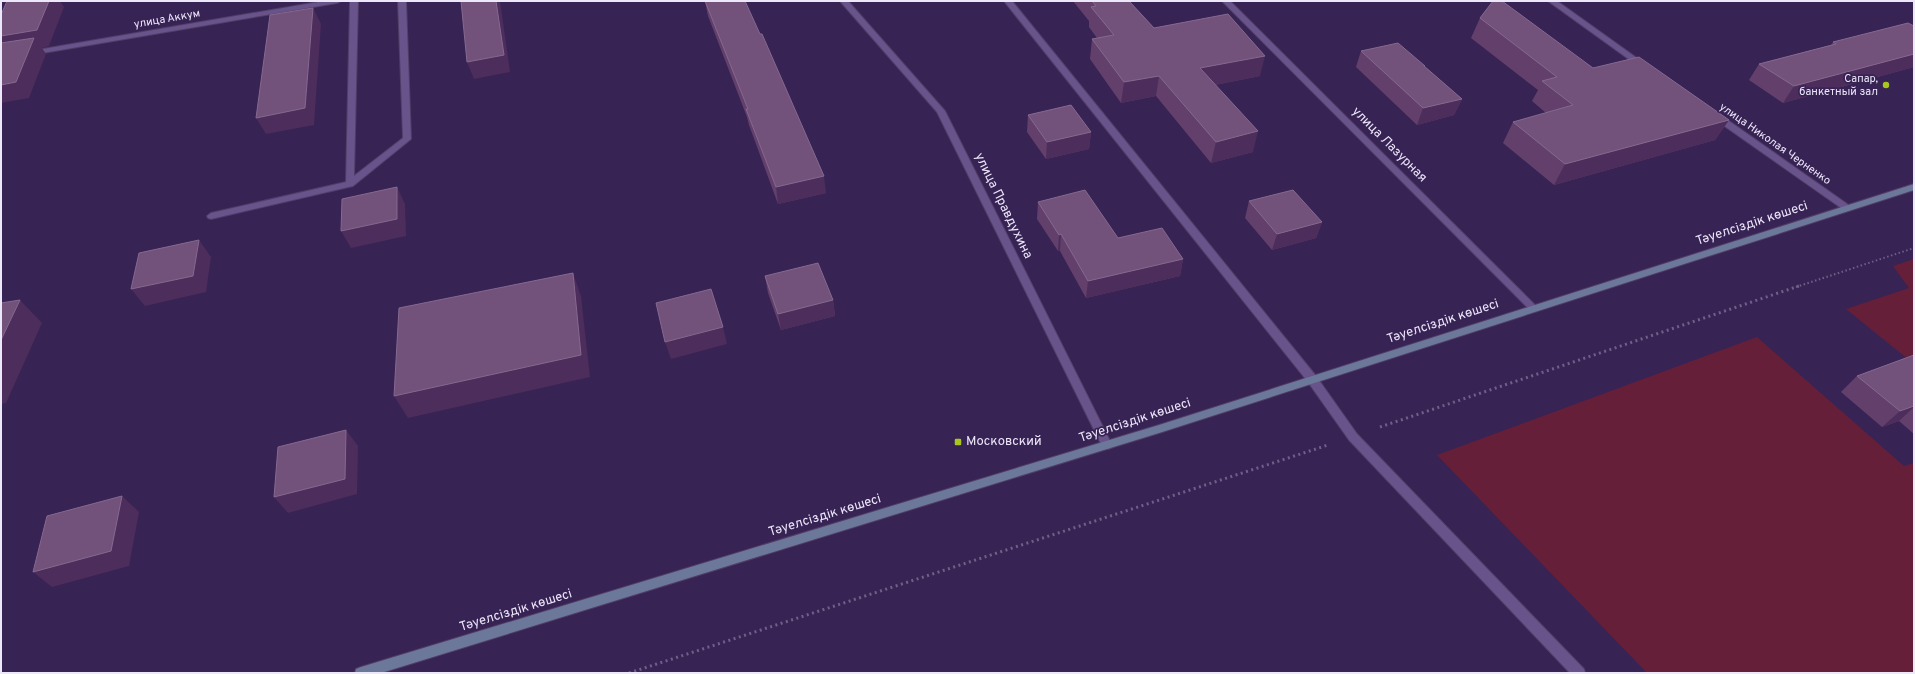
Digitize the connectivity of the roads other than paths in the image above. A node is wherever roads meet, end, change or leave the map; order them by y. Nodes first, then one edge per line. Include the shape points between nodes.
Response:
1 (337, 1) edge
2 (354, 1) edge
3 (402, 1) edge
4 (844, 1) edge
5 (1008, 1) edge
6 (1226, 1) edge
7 (1552, 1) edge
8 (24, 54) edge
9 (1648, 68) edge
10 (1706, 109) edge
11 (350, 184) junction
12 (1914, 187) edge
13 (1847, 208) junction
14 (211, 216) dead end
15 (1533, 308) junction
16 (1312, 379) junction
17 (1106, 445) junction
18 (362, 673) edge
19 (1579, 673) edge

1 - 8 street, улица Аккум
2 - 11 street
3 - 11 street via 407,139
4 - 17 street, улица Правдухина via 941,111
5 - 16 street
6 - 15 street, улица Лазурная
7 - 9 street
10 - 13 street, улица Николая Черненко
11 - 14 street
12 - 13 main road, Тәуелсіздік көшесі
13 - 15 main road, Тәуелсіздік көшесі
15 - 16 main road, Тәуелсіздік көшесі
16 - 17 main road, Тәуелсіздік көшесі
16 - 19 street via 1353,437
17 - 18 main road, Тәуелсіздік көшесі

